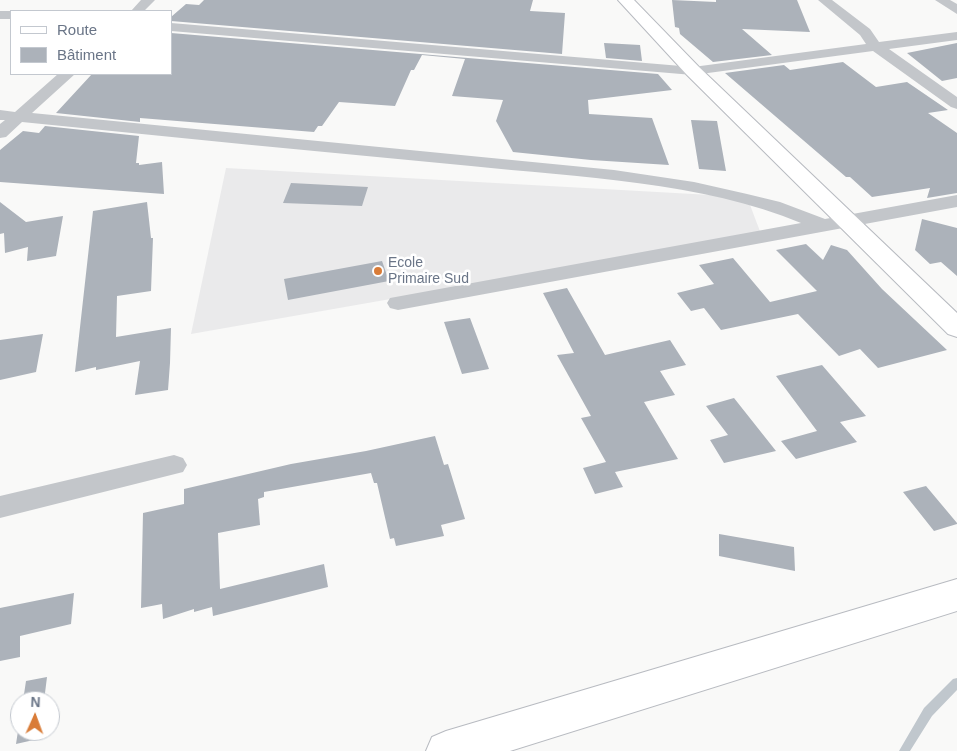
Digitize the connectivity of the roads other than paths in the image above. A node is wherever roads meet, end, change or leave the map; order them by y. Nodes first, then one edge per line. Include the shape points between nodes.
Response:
1 (149, 0) edge
2 (626, 0) edge
3 (824, 0) edge
4 (941, 0) edge
5 (137, 10) edge
6 (957, 10) edge
7 (172, 28) edge
8 (957, 36) edge
9 (875, 46) junction
10 (693, 71) junction
11 (66, 75) edge
12 (957, 104) edge
13 (0, 115) edge
14 (19, 116) junction
15 (0, 133) edge
16 (957, 201) edge
17 (847, 222) junction
18 (824, 226) junction
19 (398, 303) dead end
20 (957, 328) edge
21 (174, 465) dead end
22 (0, 507) edge
23 (957, 595) edge
24 (446, 751) edge

1 - 5 street
2 - 10 main road
3 - 9 street via 865,32
4 - 6 street
7 - 10 street
8 - 9 street
9 - 10 street
9 - 12 street
10 - 17 main road
11 - 14 street
13 - 14 street
14 - 15 street
14 - 18 street via 614,174 710,190 780,207
16 - 17 street
17 - 18 street
17 - 20 main road
18 - 19 street
21 - 22 street
23 - 24 main road

